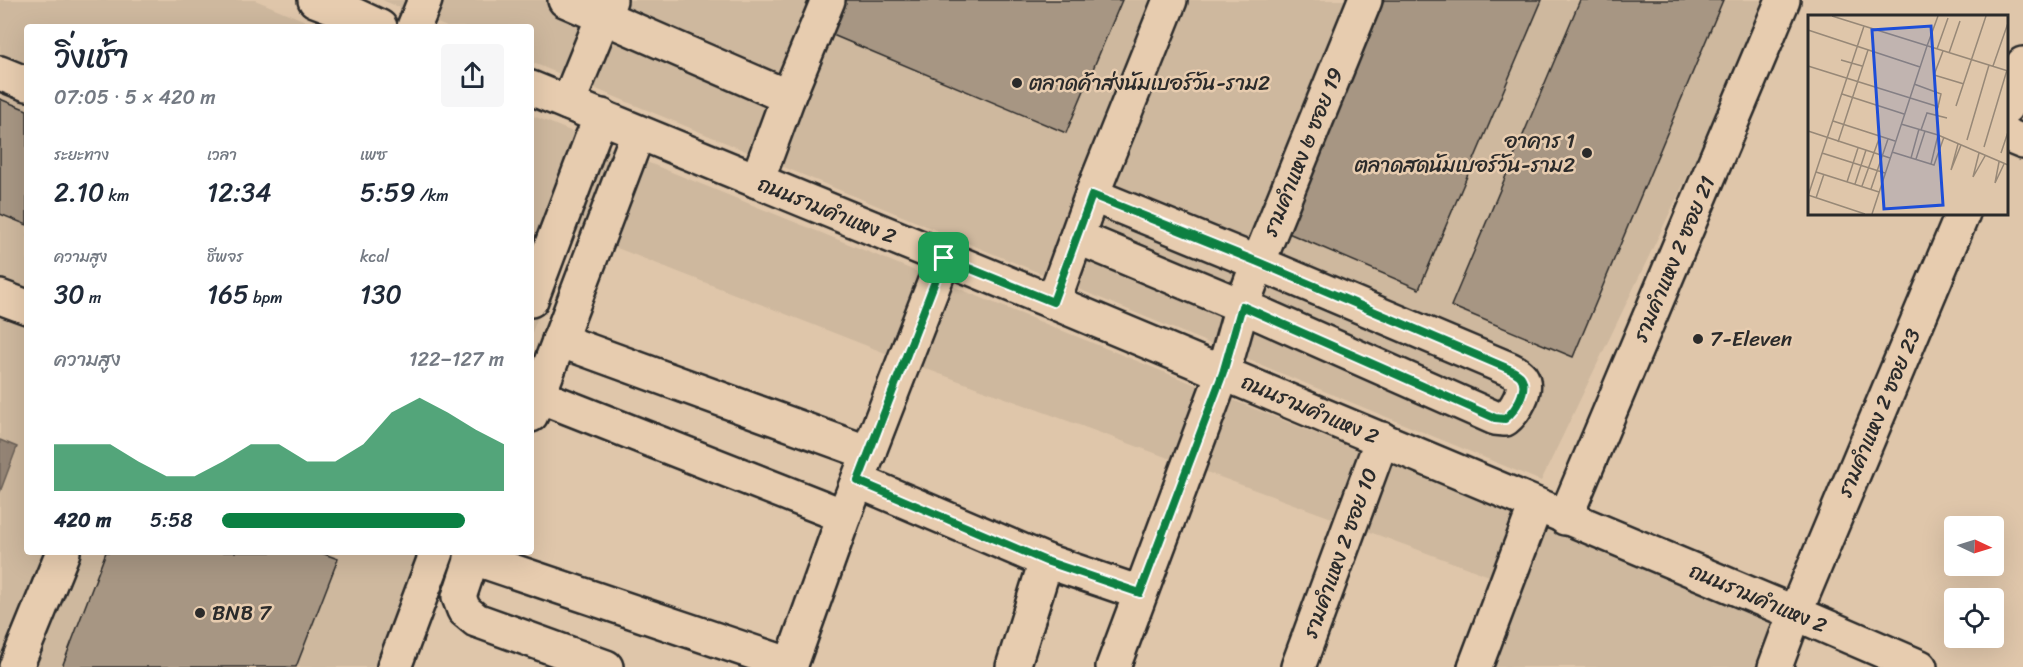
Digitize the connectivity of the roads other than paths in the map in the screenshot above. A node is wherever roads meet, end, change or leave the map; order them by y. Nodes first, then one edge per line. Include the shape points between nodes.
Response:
1 (315, 0) edge
2 (425, 0) edge
3 (565, 0) edge
4 (1170, 0) edge
5 (1365, 0) edge
6 (1783, 0) edge
7 (818, 3) edge
8 (607, 8) edge
9 (360, 23) edge
10 (415, 24) edge
11 (2023, 64) edge
12 (0, 73) edge
13 (24, 83) edge
14 (534, 89) edge
15 (788, 97) junction
16 (568, 103) junction
17 (2008, 104) edge
18 (602, 116) junction
19 (638, 134) junction
20 (2008, 135) edge
21 (2023, 142) edge
22 (757, 181) junction
23 (1092, 195) junction
24 (1963, 214) edge
25 (1077, 237) junction
26 (944, 258) junction
27 (1258, 262) junction
28 (534, 292) edge
29 (0, 297) edge
30 (1053, 302) junction
31 (24, 306) edge
32 (1242, 306) junction
33 (559, 340) junction
34 (1223, 373) junction
35 (535, 406) edge
36 (1382, 439) junction
37 (864, 467) junction
38 (1536, 505) junction
39 (844, 516) junction
40 (1565, 518) junction
41 (62, 555) edge
42 (435, 555) edge
43 (472, 555) edge
44 (1046, 561) junction
45 (1140, 593) junction
46 (1795, 613) junction
47 (1022, 664) edge
48 (791, 666) edge
49 (16, 667) edge
50 (394, 667) edge
51 (606, 667) edge
52 (1113, 667) edge
53 (1298, 667) edge
54 (1475, 667) edge
55 (1775, 667) edge
56 (1920, 667) edge

1 - 9 street
2 - 10 street
3 - 8 street
4 - 23 street
5 - 27 street, รามคำแหง ๒ ซอย 19
6 - 40 street, รามคำแหง 2 ซอย 21
7 - 15 street
8 - 15 street
8 - 16 street
11 - 17 street
12 - 13 street
14 - 16 street, ถนนรามคำแหง 2
15 - 22 street
16 - 18 street, ถนนรามคำแหง 2
18 - 19 street, ถนนรามคำแหง 2
18 - 28 street
19 - 22 street, ถนนรามคำแหง 2
19 - 33 street
20 - 21 street
22 - 26 street, ถนนรามคำแหง 2
23 - 25 street
23 - 27 street
24 - 46 street, รามคำแหง 2 ซอย 23
25 - 30 street
25 - 32 street
26 - 30 street, ถนนรามคำแหง 2
26 - 37 street
27 - 32 street, รามคำแหง ๒ ซอย 19
27 - 32 street via 1509,369 1520,375 1524,384 1521,396 1512,414 1505,419 1495,418
29 - 31 street
30 - 34 street, ถนนรามคำแหง 2
32 - 34 street, รามคำแหง ๒ ซอย 19
33 - 35 street
33 - 37 street
34 - 36 street, ถนนรามคำแหง 2
34 - 45 street, รามคำแหง ๒ ซอย 19
35 - 39 street
36 - 38 street, ถนนรามคำแหง 2
36 - 53 street, รามคำแหง 2 ซอย 10
37 - 39 street
37 - 44 street
38 - 40 street, ถนนรามคำแหง 2
38 - 54 street
39 - 48 street
40 - 46 street, ถนนรามคำแหง 2
41 - 49 street
42 - 50 street
43 - 48 street
43 - 51 street via 459,597 464,610 476,620
44 - 45 street
44 - 47 street
45 - 52 street, รามคำแหง ๒ ซอย 19
46 - 55 street, รามคำแหง 2 ซอย 23
46 - 56 street, ถนนรามคำแหง 2

